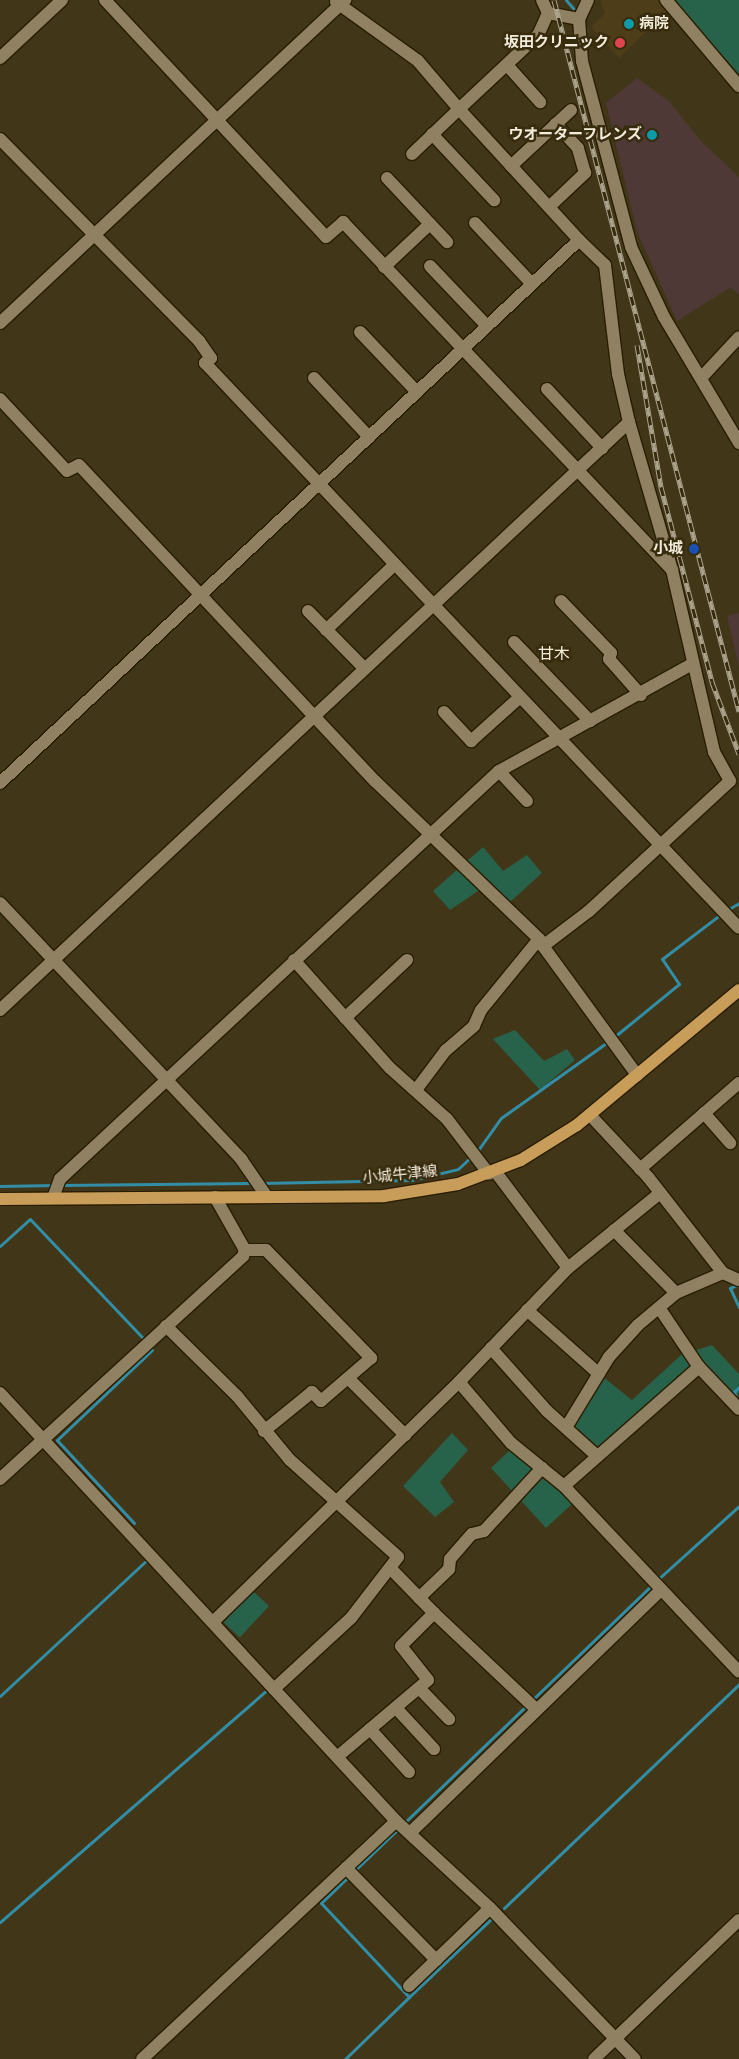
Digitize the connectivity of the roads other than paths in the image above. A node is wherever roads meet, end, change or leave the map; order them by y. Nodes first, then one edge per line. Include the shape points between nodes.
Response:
1 (62, 0) edge
2 (105, 0) edge
3 (542, 0) edge
4 (588, 0) edge
5 (666, 0) edge
6 (339, 2) edge
7 (548, 13) junction
8 (579, 19) junction
9 (0, 58) edge
10 (507, 65) junction
11 (739, 86) edge
12 (540, 102) dead end
13 (458, 109) junction
14 (571, 110) dead end
15 (217, 120) junction
16 (556, 124) junction
17 (432, 134) junction
18 (0, 139) edge
19 (412, 154) dead end
20 (511, 166) junction
21 (387, 178) dead end
22 (494, 200) dead end
23 (549, 207) junction
24 (475, 223) dead end
25 (430, 224) junction
26 (96, 234) junction
27 (580, 240) junction
28 (447, 242) dead end
29 (430, 266) dead end
30 (384, 267) junction
31 (532, 284) junction
32 (0, 323) edge
33 (486, 326) junction
34 (360, 332) dead end
35 (739, 337) edge
36 (460, 351) junction
37 (702, 377) junction
38 (314, 378) dead end
39 (547, 388) dead end
40 (416, 392) junction
41 (0, 399) edge
42 (629, 422) junction
43 (369, 437) junction
44 (739, 442) edge
45 (602, 448) junction
46 (576, 472) junction
47 (319, 485) junction
48 (393, 566) junction
49 (672, 570) junction
50 (202, 595) junction
51 (561, 601) dead end
52 (433, 608) junction
53 (308, 611) dead end
54 (326, 630) junction
55 (514, 642) dead end
56 (692, 664) junction
57 (364, 668) junction
58 (641, 695) junction
59 (519, 698) junction
60 (444, 712) dead end
61 (314, 716) junction
62 (590, 721) junction
63 (556, 737) junction
64 (499, 771) junction
65 (0, 783) edge
66 (527, 801) dead end
67 (430, 834) junction
68 (659, 847) junction
69 (0, 903) edge
70 (739, 928) edge
71 (541, 942) junction
72 (53, 960) junction
73 (294, 960) junction
74 (406, 960) dead end
75 (739, 990) edge
76 (0, 1010) edge
77 (345, 1018) junction
78 (637, 1075) junction
79 (166, 1080) junction
80 (739, 1083) edge
81 (416, 1090) junction
82 (704, 1112) junction
83 (590, 1115) junction
84 (730, 1143) dead end
85 (640, 1169) junction
86 (492, 1173) junction
87 (262, 1187) junction
88 (55, 1190) junction
89 (660, 1193) junction
90 (215, 1197) junction
91 (0, 1199) edge
92 (614, 1230) junction
93 (245, 1250) junction
94 (568, 1268) junction
95 (732, 1277) edge
96 (676, 1293) junction
97 (660, 1309) junction
98 (527, 1310) junction
99 (166, 1326) junction
100 (491, 1348) junction
101 (699, 1367) junction
102 (599, 1374) junction
103 (348, 1378) junction
104 (459, 1382) junction
105 (0, 1393) edge
106 (739, 1409) edge
107 (567, 1426) junction
108 (264, 1431) junction
109 (405, 1436) junction
110 (44, 1439) junction
111 (598, 1456) junction
112 (542, 1468) junction
113 (0, 1480) edge
114 (564, 1486) junction
115 (336, 1503) junction
116 (392, 1570) junction
117 (661, 1590) junction
118 (419, 1598) junction
119 (434, 1613) junction
120 (213, 1622) junction
121 (739, 1672) edge
122 (274, 1688) junction
123 (420, 1688) junction
124 (396, 1708) junction
125 (537, 1710) junction
126 (449, 1719) dead end
127 (370, 1729) junction
128 (434, 1749) dead end
129 (337, 1757) junction
130 (409, 1772) dead end
131 (396, 1821) junction
132 (410, 1833) junction
133 (346, 1868) junction
134 (490, 1908) junction
135 (739, 1920) edge
136 (436, 1960) junction
137 (409, 1986) dead end
138 (616, 2037) junction
139 (142, 2059) edge
140 (594, 2059) edge
141 (635, 2059) edge

1 - 9 street
2 - 15 street
3 - 7 street
4 - 8 street
5 - 11 street
6 - 13 street via 418,61
6 - 15 street
7 - 8 street
7 - 10 street via 538,36
8 - 37 street via 582,61 631,247 664,317
10 - 12 street
10 - 13 street
13 - 17 street
13 - 20 street
14 - 16 street
15 - 26 street
15 - 30 street via 326,237 343,222
16 - 20 street
16 - 23 street via 578,148 585,173
17 - 19 street
17 - 22 street
18 - 26 street
20 - 23 street
21 - 25 street
23 - 27 street
24 - 31 street
25 - 28 street
25 - 30 street
26 - 32 street
26 - 47 street via 199,341 210,358 205,363
27 - 31 street
27 - 42 street via 605,265 618,374
29 - 33 street
30 - 36 street
31 - 33 street
33 - 36 street
34 - 40 street
35 - 37 street
36 - 40 street
36 - 46 street
37 - 44 street
38 - 43 street
39 - 45 street
40 - 43 street
41 - 50 street via 67,471 79,465
42 - 45 street
42 - 49 street
43 - 47 street
45 - 46 street
46 - 49 street
46 - 52 street
47 - 48 street
47 - 50 street
48 - 52 street
48 - 54 street
49 - 56 street
50 - 61 street
50 - 65 street
51 - 58 street via 611,653 609,659
52 - 57 street
52 - 59 street
53 - 54 street
54 - 57 street
55 - 62 street
56 - 58 street
56 - 68 street via 714,752 730,780
57 - 61 street
58 - 62 street
59 - 60 street via 471,741
59 - 63 street
61 - 67 street
61 - 72 street
62 - 63 street
63 - 64 street
63 - 68 street
64 - 66 street
64 - 67 street
67 - 71 street
67 - 73 street
68 - 70 street
68 - 71 street
69 - 72 street
71 - 78 street
71 - 81 street via 481,1010 474,1026 446,1050
72 - 76 street
72 - 79 street
73 - 77 street
73 - 79 street
74 - 77 street
75 - 78 main road, 小城牛津線
77 - 81 street
78 - 83 main road, 小城牛津線
79 - 87 street
79 - 88 street
80 - 82 street
81 - 86 street
82 - 84 street
82 - 85 street
83 - 85 street
83 - 86 main road, 小城牛津線 via 549,1144
85 - 89 street
86 - 87 main road, 小城牛津線 via 410,1194
86 - 94 street
87 - 90 main road, 小城牛津線
88 - 90 main road, 小城牛津線
88 - 91 main road, 小城牛津線
89 - 92 street
89 - 95 street
90 - 93 street
92 - 94 street
92 - 96 street
93 - 99 street
93 - 103 street via 266,1250 371,1358
94 - 98 street
95 - 96 street
96 - 97 street
97 - 101 street
97 - 102 street via 638,1325
98 - 100 street
98 - 102 street
99 - 108 street via 237,1396
99 - 110 street
100 - 104 street
100 - 107 street
101 - 106 street
101 - 111 street
102 - 107 street
103 - 108 street via 321,1401 312,1392
103 - 109 street
104 - 109 street
104 - 112 street via 511,1443
105 - 110 street
107 - 111 street
108 - 115 street
109 - 115 street
110 - 113 street
110 - 120 street
111 - 114 street
112 - 114 street
112 - 118 street via 484,1531 472,1534 450,1559 449,1569
114 - 117 street
115 - 116 street via 398,1558
115 - 120 street
116 - 118 street
116 - 122 street via 356,1607 351,1618
117 - 121 street
117 - 125 street
118 - 119 street
119 - 123 street via 401,1646 428,1680
119 - 125 street
120 - 122 street
122 - 129 street
123 - 124 street
123 - 126 street
124 - 127 street
124 - 128 street
125 - 132 street
127 - 129 street
127 - 130 street
129 - 131 street
131 - 132 street
131 - 133 street
132 - 134 street
133 - 136 street
133 - 139 street
134 - 136 street
134 - 138 street
135 - 138 street
136 - 137 street
138 - 140 street
138 - 141 street

